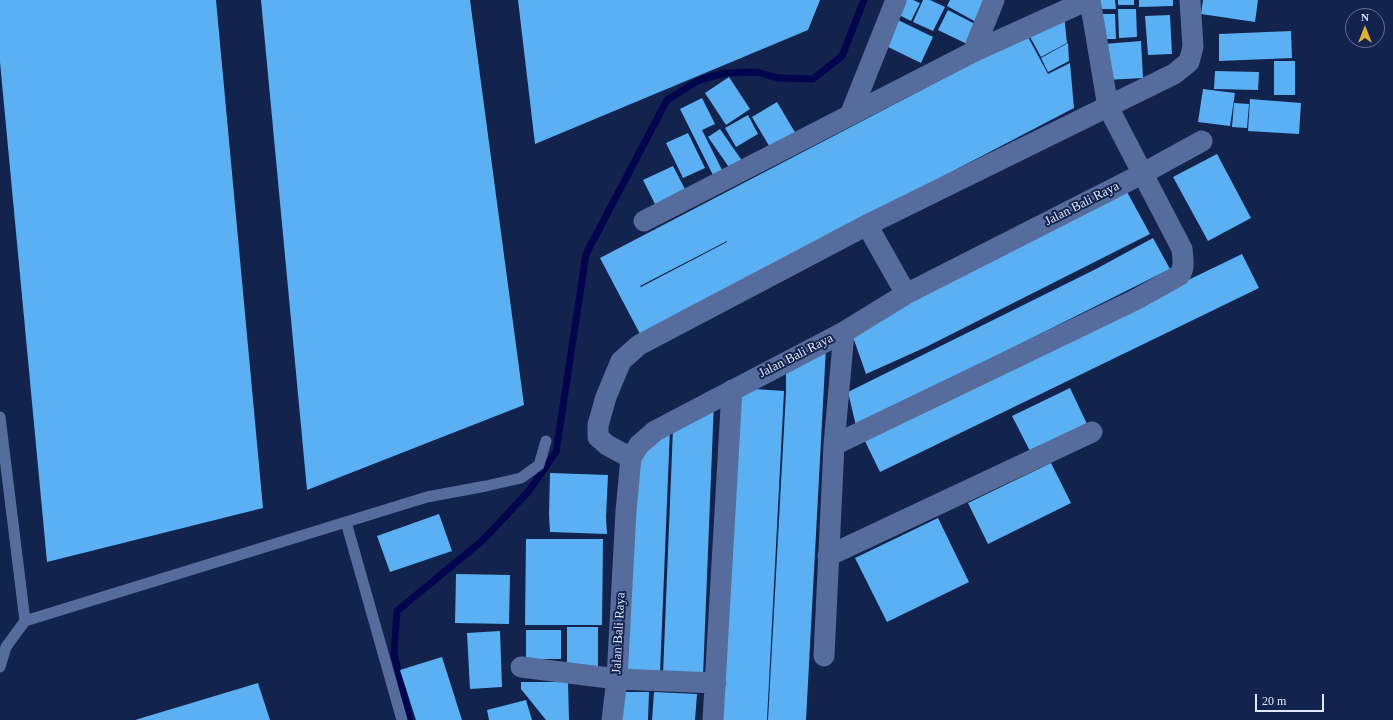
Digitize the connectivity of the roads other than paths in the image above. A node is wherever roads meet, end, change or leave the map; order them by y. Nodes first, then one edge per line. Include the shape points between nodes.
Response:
1 (896, 0) edge
2 (994, 0) edge
3 (1089, 0) edge
4 (1190, 0) edge
5 (973, 52) junction
6 (1108, 107) junction
7 (852, 113) junction
8 (1202, 141) dead end
9 (1142, 174) junction
10 (644, 220) dead end
11 (867, 225) junction
12 (906, 294) junction
13 (844, 332) junction
14 (732, 390) junction
15 (0, 417) edge
16 (1092, 432) dead end
17 (546, 441) dead end
18 (834, 445) junction
19 (631, 458) junction
20 (346, 522) junction
21 (828, 556) junction
22 (24, 621) junction
23 (824, 656) dead end
24 (521, 666) dead end
25 (0, 667) edge
26 (617, 679) junction
27 (716, 683) junction
28 (402, 720) edge
29 (612, 720) edge
30 (713, 720) edge

1 - 7 street
2 - 5 street
3 - 5 street
3 - 6 street
4 - 6 street via 1193,48 1189,62 1174,74
5 - 7 street
6 - 9 street
6 - 11 street
7 - 10 street
8 - 9 street, Jalan Bali Raya
9 - 12 street, Jalan Bali Raya
9 - 18 street via 1182,250 1184,262 1180,275 1135,300
11 - 12 street
11 - 19 street via 639,345 621,361 606,397 598,425 598,437
12 - 13 street, Jalan Bali Raya
13 - 14 street, Jalan Bali Raya
13 - 18 street
14 - 19 street, Jalan Bali Raya via 655,431 639,445
14 - 27 street
15 - 22 lane
16 - 21 street
17 - 20 lane via 539,465 521,478 427,497
18 - 21 street
19 - 26 street, Jalan Bali Raya
20 - 22 lane
20 - 28 lane
21 - 23 street
22 - 25 lane via 6,647
24 - 26 street
26 - 27 street
26 - 29 street, Jalan Bali Raya
27 - 30 street

